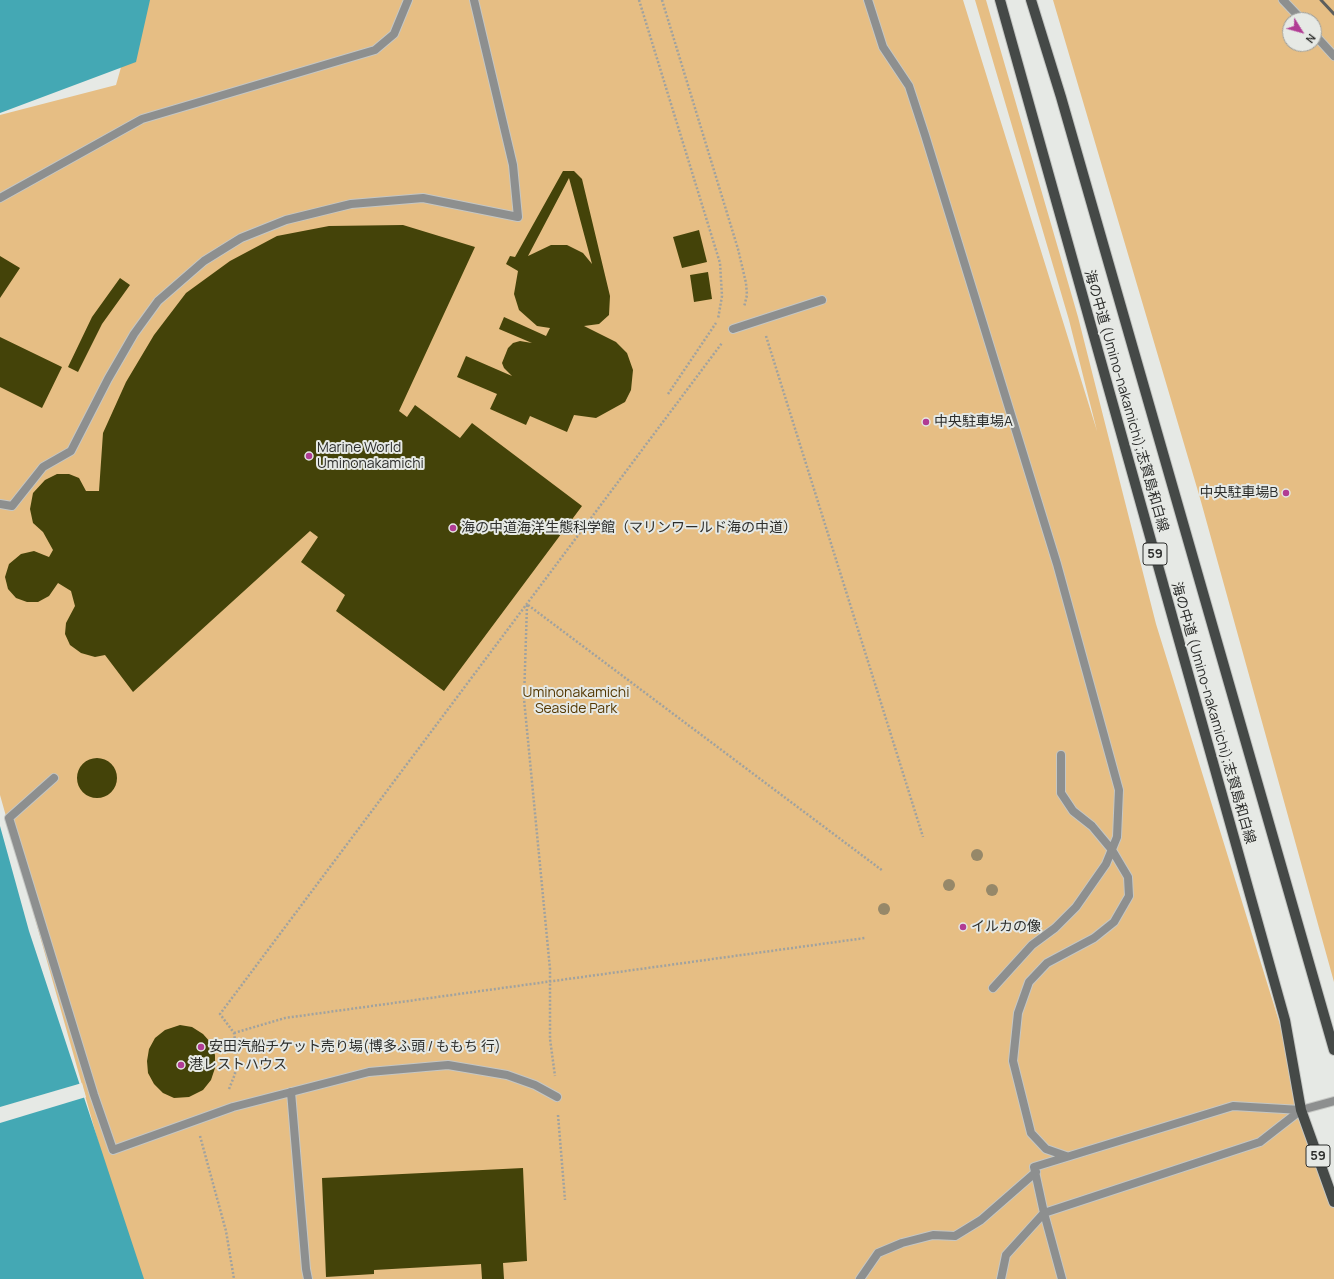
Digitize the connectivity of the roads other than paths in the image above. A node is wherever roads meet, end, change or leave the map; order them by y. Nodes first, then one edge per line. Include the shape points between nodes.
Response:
1 (408, 0) edge
2 (474, 0) edge
3 (868, 0) edge
4 (1000, 0) edge
5 (1031, 0) edge
6 (1283, 0) edge
7 (1294, 12) edge
8 (1322, 43) edge
9 (1334, 56) edge
10 (0, 198) edge
11 (822, 300) dead end
12 (733, 329) road end
13 (0, 504) edge
14 (1061, 755) dead end
15 (54, 778) dead end
16 (1112, 850) junction
17 (993, 988) dead end
18 (1334, 1050) edge
19 (290, 1092) junction
20 (557, 1097) road end
21 (1334, 1101) edge
22 (1301, 1110) junction
23 (1066, 1156) junction
24 (1035, 1170) junction
25 (1334, 1202) edge
26 (1044, 1214) junction
27 (308, 1279) edge
28 (860, 1279) edge
29 (1001, 1279) edge
30 (1062, 1279) edge

1 - 10 street via 394,34 375,50 142,119
2 - 13 street via 513,165 518,217 423,198 351,204 286,220 241,238 204,260 158,301 134,334 71,451 43,467 12,506
3 - 16 street via 883,47 908,86 926,135 1057,564 1119,790 1117,837
4 - 22 main road, 海の中道 (Umino-nakamichi);志賀島和白線 / 59 via 1285,1020
5 - 18 main road, 海の中道 (Umino-nakamichi);志賀島和白線 / 59
6 - 7 street
8 - 9 street
11 - 12 street
14 - 16 street via 1061,793 1073,811 1092,826
15 - 19 street via 9,818 113,1150 233,1107
16 - 17 street via 1106,864 1076,907 1055,928 1032,945
16 - 23 street via 1128,877 1129,896 1114,922 1094,938 1047,963 1029,982 1018,1013 1014,1061 1031,1133 1046,1149
19 - 20 street via 369,1072 448,1065 507,1075 535,1085
19 - 27 street
21 - 22 street
22 - 23 street via 1233,1106
22 - 25 main road, 海の中道 (Umino-nakamichi);志賀島和白線 / 59
22 - 26 street via 1260,1142
23 - 24 street
24 - 26 street
24 - 28 street via 981,1220 955,1236 933,1236 902,1243 878,1253
26 - 29 street via 1006,1255
26 - 30 street

